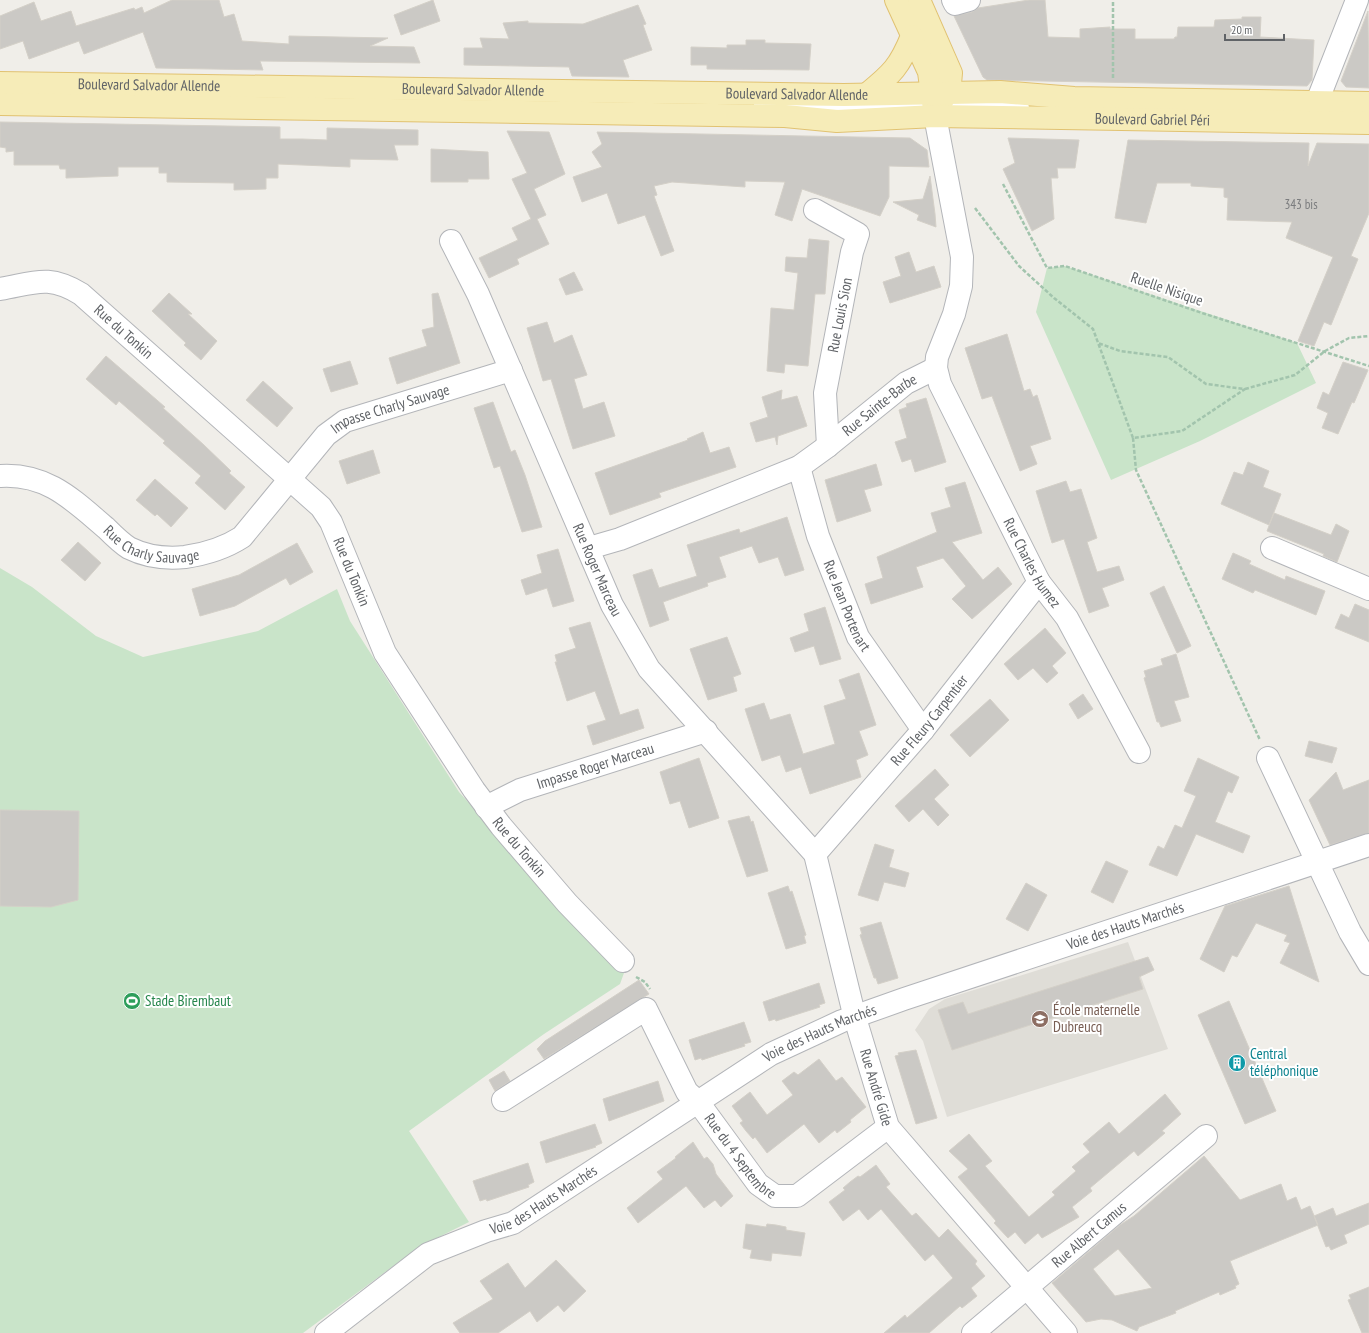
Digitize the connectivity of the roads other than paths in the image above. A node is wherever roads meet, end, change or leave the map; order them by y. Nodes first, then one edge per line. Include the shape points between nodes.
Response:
1 (896, 0) edge
2 (919, 0) edge
3 (953, 0) edge
4 (969, 0) edge
5 (1357, 0) edge
6 (912, 36) junction
7 (0, 83) edge
8 (867, 94) junction
9 (939, 95) junction
10 (1259, 101) junction
11 (1316, 102) junction
12 (1369, 103) edge
13 (0, 104) edge
14 (1369, 114) edge
15 (935, 116) junction
16 (1303, 122) junction
17 (1369, 123) edge
18 (815, 210) dead end
19 (451, 241) dead end
20 (0, 289) edge
21 (936, 368) junction
22 (511, 370) junction
23 (828, 446) junction
24 (799, 467) junction
25 (0, 476) edge
26 (290, 479) junction
27 (589, 548) junction
28 (1272, 548) dead end
29 (1039, 582) junction
30 (1369, 589) edge
31 (923, 730) junction
32 (706, 731) junction
33 (1139, 752) dead end
34 (1268, 758) road end
35 (486, 807) junction
36 (1369, 845) edge
37 (815, 854) junction
38 (1317, 864) junction
39 (623, 962) road end
40 (1369, 964) edge
41 (855, 1018) junction
42 (503, 1100) dead end
43 (698, 1102) junction
44 (888, 1127) junction
45 (1206, 1136) dead end
46 (1026, 1288) junction
47 (326, 1333) edge
48 (973, 1333) edge
49 (1066, 1333) edge

1 - 6 main road
2 - 9 main road via 951,73 950,84
3 - 4 street via 954,4
5 - 11 street
6 - 8 main road via 897,67 890,76
6 - 9 main road
7 - 8 main road, Boulevard Salvador Allende
8 - 9 main road, Boulevard Salvador Allende
9 - 10 main road, Boulevard Gabriel Péri via 1021,92 1074,98
9 - 10 street via 994,107 1232,111
9 - 15 main road
10 - 11 main road, Boulevard Gabriel Péri
11 - 12 main road, Boulevard Gabriel Péri
13 - 15 main road, Boulevard Salvador Allende via 785,116 837,121
14 - 16 street via 1326,113
15 - 16 main road, Boulevard Gabriel Péri
15 - 21 street, Rue Sainte-Barbe via 962,258 961,286 954,314 940,344
16 - 17 main road, Boulevard Gabriel Péri
18 - 23 street, Rue Louis Sion via 858,234 852,252 825,393
19 - 22 street, Rue Roger Marceau via 478,294
20 - 26 street, Rue du Tonkin via 55,281 81,294
21 - 23 street, Rue Sainte-Barbe via 906,384
21 - 29 street, Rue Charles Humez via 940,384
22 - 26 street, Impasse Charly Sauvage via 345,421 326,435
22 - 27 street, Rue Roger Marceau
23 - 24 street, Rue Sainte-Barbe
24 - 27 street, Rue Sainte-Barbe via 620,539
24 - 31 street, Rue Jean Portenart via 818,536 858,638
25 - 26 street, Rue Charly Sauvage via 26,478 46,484 64,493 127,547 152,557 174,558 215,550 242,537
26 - 35 street, Rue du Tonkin via 321,507 331,522 384,652
27 - 32 street, Rue Roger Marceau via 612,605 649,669
28 - 30 street
29 - 31 street, Rue Fleury Carpentier
29 - 33 street, Rue Charles Humez via 1068,618
31 - 37 street, Rue Fleury Carpentier
32 - 35 street, Impasse Roger Marceau via 520,790
32 - 37 street, Rue Roger Marceau
34 - 38 street
35 - 39 street, Rue du Tonkin via 567,903
36 - 38 street, Voie des Hauts Marchés
37 - 41 street, Rue André Gide
38 - 40 street via 1350,932
38 - 41 street, Voie des Hauts Marchés via 1210,897 904,999
41 - 43 street, Voie des Hauts Marchés via 842,1021 771,1054
41 - 44 street, Rue André Gide
42 - 43 street, Rue du 4 Septembre via 646,1009 687,1092
43 - 44 street, Rue du 4 Septembre via 758,1184 775,1196 797,1196
43 - 47 street, Voie des Hauts Marchés via 513,1223 486,1230 428,1254
44 - 46 street, Rue André Gide
45 - 46 street, Rue Albert Camus
46 - 48 street, Rue Albert Camus
46 - 49 street, Rue André Gide

